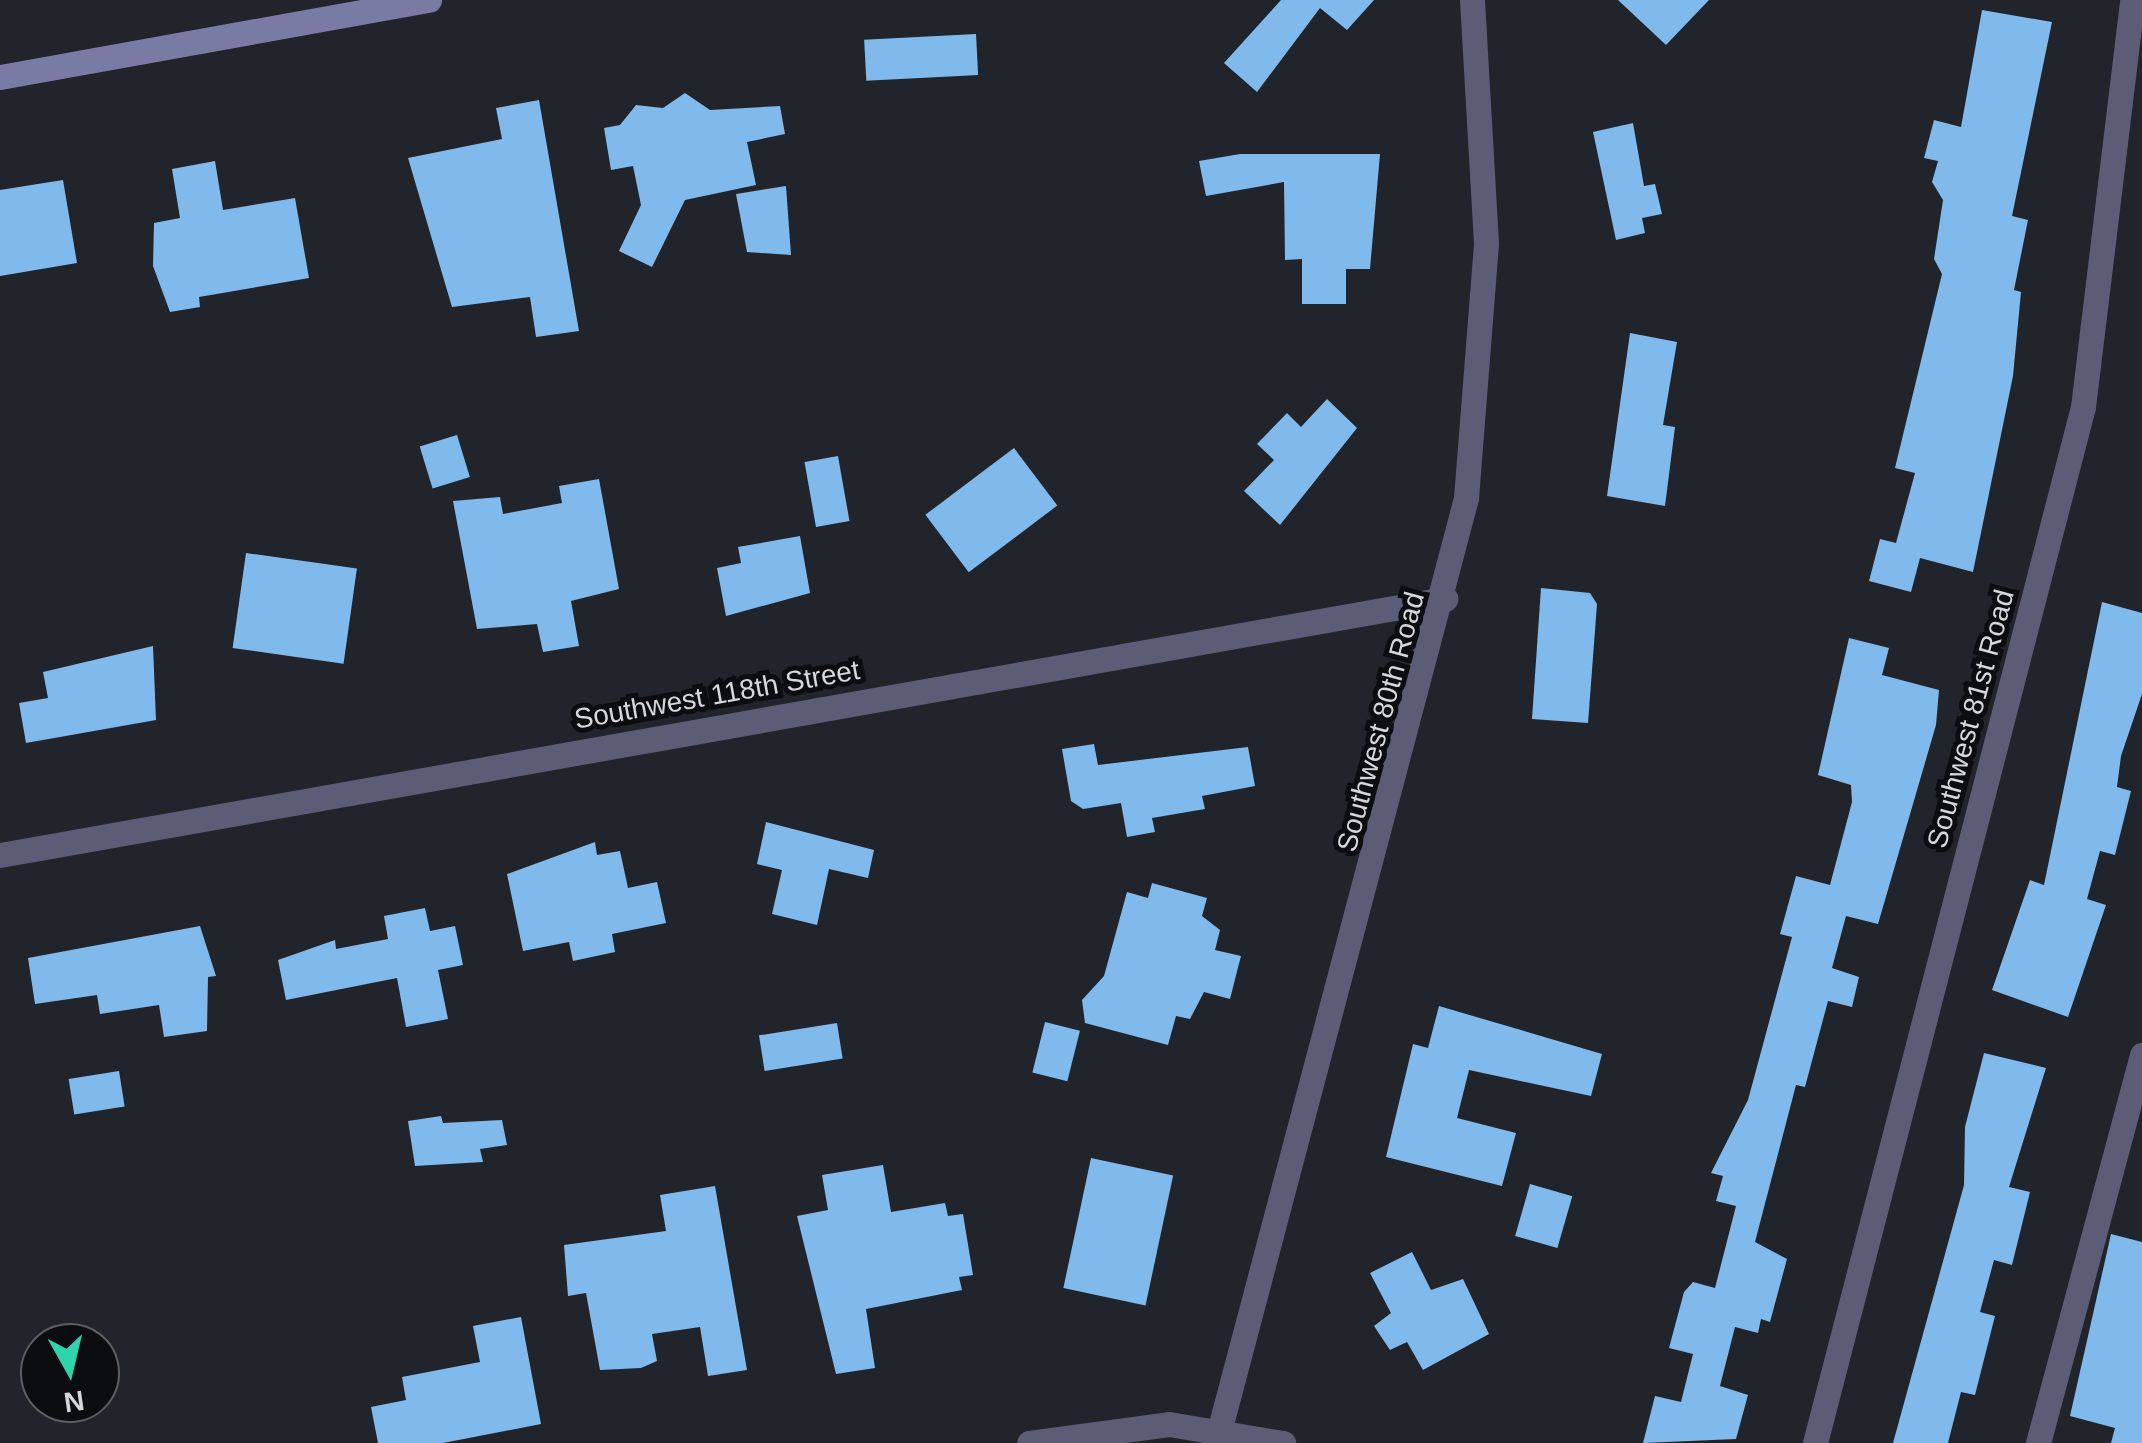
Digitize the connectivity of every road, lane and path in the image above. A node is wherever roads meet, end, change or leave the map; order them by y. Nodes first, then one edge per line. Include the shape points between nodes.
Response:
1 (430, 0) edge
2 (1472, 0) edge
3 (2132, 0) edge
4 (0, 78) edge
5 (1446, 599) junction
6 (0, 855) edge
7 (2142, 1056) edge
8 (1218, 1437) edge
9 (1029, 1443) edge
10 (1283, 1443) edge
11 (1815, 1443) edge
12 (2038, 1443) edge

1 - 4 street
2 - 5 street, Southwest 80th Road via 1485,132 1484,316
3 - 11 street, Southwest 81st Road via 2083,408
5 - 6 street, Southwest 118th Street
5 - 8 street, Southwest 80th Road
7 - 12 street
8 - 9 street via 1169,1424
8 - 10 street

